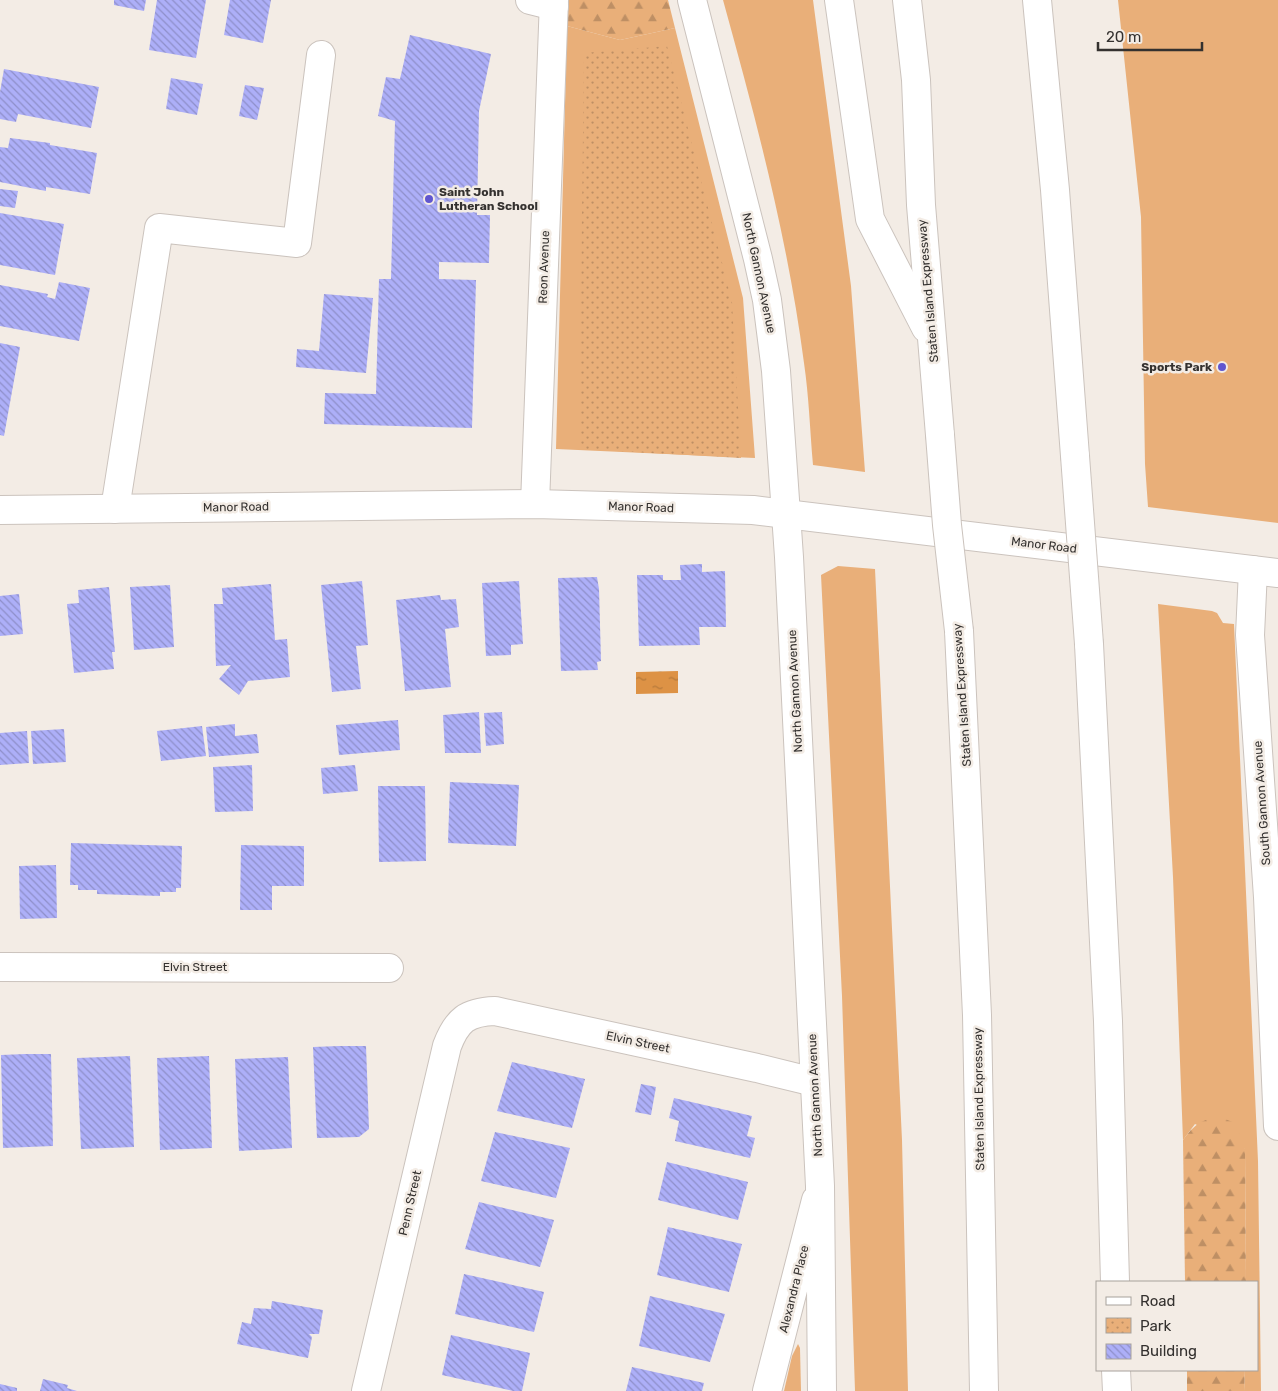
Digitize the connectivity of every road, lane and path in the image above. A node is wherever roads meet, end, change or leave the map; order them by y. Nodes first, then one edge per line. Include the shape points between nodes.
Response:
1 (692, 0) edge
2 (839, 0) edge
3 (907, 0) edge
4 (1037, 0) edge
5 (1044, 0) edge
6 (546, 2) edge
7 (321, 55) dead end
8 (1043, 64) junction
9 (932, 340) junction
10 (535, 504) junction
11 (115, 509) junction
12 (0, 510) edge
13 (785, 514) junction
14 (1266, 572) edge
15 (1275, 962) edge
16 (0, 967) edge
17 (389, 968) dead end
18 (463, 1020) joint
19 (814, 1082) junction
20 (1278, 1126) edge
21 (820, 1186) junction
22 (1115, 1281) edge
23 (1116, 1371) edge
24 (366, 1391) edge
25 (767, 1391) edge
26 (822, 1391) edge
27 (984, 1391) edge
28 (1117, 1391) edge

1 - 13 main road, North Gannon Avenue via 767,300 776,371
2 - 9 main road via 870,219
3 - 9 main road, Staten Island Expressway via 916,80 921,205
4 - 8 main road
5 - 8 main road
6 - 10 main road, Reon Avenue
7 - 11 main road via 297,244 159,228
8 - 22 main road, bridge via 1089,644 1108,1011
9 - 27 main road, Staten Island Expressway, bridge via 959,631 977,1015
10 - 11 main road, Manor Road
10 - 13 main road, Manor Road
11 - 12 main road, Manor Road
13 - 14 main road, Manor Road
13 - 19 main road, North Gannon Avenue
14 - 15 main road, South Gannon Avenue via 1250,636
15 - 20 main road, South Gannon Avenue
16 - 17 main road, Elvin Street
18 - 19 main road, Elvin Street via 478,1012 495,1011
18 - 24 main road, Penn Street via 453,1031 447,1046
19 - 21 main road, North Gannon Avenue
21 - 25 main road, Alexandra Place
21 - 26 main road, North Gannon Avenue
23 - 28 main road

